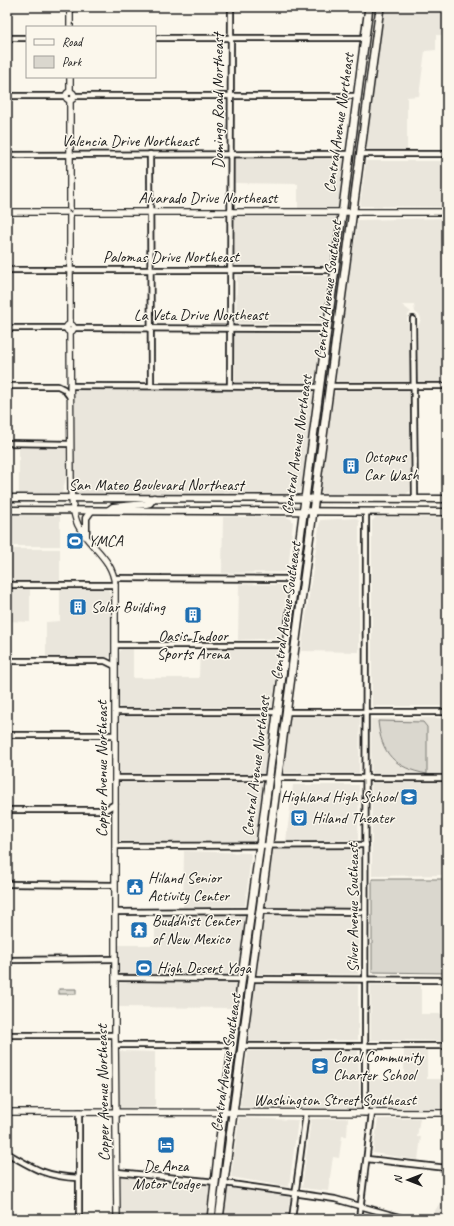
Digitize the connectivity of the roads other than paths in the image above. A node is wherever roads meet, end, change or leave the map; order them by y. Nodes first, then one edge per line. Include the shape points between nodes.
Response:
1 (70, 7) edge
2 (231, 7) edge
3 (369, 7) edge
4 (380, 7) edge
5 (70, 26) edge
6 (7, 38) edge
7 (26, 38) edge
8 (156, 38) edge
9 (231, 38) junction
10 (365, 38) junction
11 (70, 78) edge
12 (7, 96) edge
13 (70, 96) junction
14 (230, 96) junction
15 (357, 96) junction
16 (70, 154) junction
17 (150, 154) junction
18 (231, 154) junction
19 (349, 154) junction
20 (361, 154) junction
21 (447, 154) edge
22 (7, 155) edge
23 (231, 211) junction
24 (342, 211) junction
25 (7, 212) edge
26 (70, 212) junction
27 (150, 212) junction
28 (353, 212) junction
29 (447, 212) edge
30 (7, 270) edge
31 (70, 270) junction
32 (150, 270) junction
33 (230, 270) junction
34 (335, 270) junction
35 (414, 319) dead end
36 (7, 328) edge
37 (70, 328) junction
38 (150, 328) junction
39 (230, 328) junction
40 (327, 329) junction
41 (7, 386) edge
42 (70, 386) junction
43 (151, 386) junction
44 (230, 386) junction
45 (319, 386) junction
46 (330, 386) junction
47 (414, 386) junction
48 (447, 386) edge
49 (70, 396) junction
50 (7, 443) edge
51 (70, 444) junction
52 (7, 498) edge
53 (72, 498) junction
54 (154, 498) junction
55 (304, 498) junction
56 (315, 499) junction
57 (415, 499) junction
58 (447, 499) edge
59 (7, 510) edge
60 (74, 510) junction
61 (91, 511) junction
62 (108, 511) junction
63 (303, 512) junction
64 (314, 512) junction
65 (366, 512) junction
66 (447, 512) edge
67 (86, 536) junction
68 (115, 578) junction
69 (293, 579) junction
70 (7, 585) edge
71 (115, 585) junction
72 (115, 645) junction
73 (285, 645) junction
74 (115, 655) junction
75 (7, 661) edge
76 (104, 661) junction
77 (115, 666) junction
78 (366, 711) junction
79 (115, 712) junction
80 (277, 712) junction
81 (287, 712) junction
82 (447, 712) edge
83 (115, 735) junction
84 (7, 736) edge
85 (115, 778) junction
86 (269, 778) junction
87 (278, 778) junction
88 (447, 778) edge
89 (366, 779) junction
90 (115, 804) junction
91 (7, 810) edge
92 (105, 810) junction
93 (115, 818) junction
94 (260, 845) junction
95 (270, 845) junction
96 (366, 845) junction
97 (115, 846) junction
98 (7, 884) edge
99 (114, 885) junction
100 (251, 911) junction
101 (261, 911) junction
102 (115, 912) junction
103 (365, 912) junction
104 (115, 959) junction
105 (7, 960) edge
106 (115, 978) junction
107 (242, 979) junction
108 (251, 979) junction
109 (366, 980) junction
110 (447, 980) edge
111 (7, 1035) edge
112 (115, 1035) junction
113 (115, 1045) junction
114 (233, 1045) junction
115 (365, 1045) junction
116 (242, 1046) junction
117 (447, 1046) edge
118 (7, 1112) edge
119 (80, 1112) junction
120 (115, 1113) junction
121 (223, 1113) junction
122 (233, 1113) junction
123 (306, 1113) junction
124 (365, 1113) junction
125 (372, 1113) junction
126 (447, 1113) edge
127 (7, 1153) edge
128 (367, 1159) junction
129 (447, 1168) edge
130 (117, 1172) junction
131 (80, 1178) junction
132 (216, 1182) junction
133 (224, 1183) junction
134 (295, 1193) junction
135 (360, 1206) junction
136 (7, 1217) edge
137 (10, 1219) edge
138 (80, 1219) edge
139 (117, 1219) edge
140 (210, 1219) edge
141 (219, 1219) edge
142 (292, 1219) edge
143 (359, 1219) edge
144 (406, 1219) edge

1 - 5 street
2 - 9 street, Domingo Road Northeast
3 - 10 main road, Central Avenue Northeast
4 - 20 main road, Central Avenue Southeast
6 - 7 street
8 - 9 street
9 - 10 street
9 - 14 street, Domingo Road Northeast
10 - 15 main road, Central Avenue Northeast
11 - 13 street, Copper Avenue Northeast
12 - 13 street
13 - 14 street
13 - 16 street, Copper Avenue Northeast
14 - 15 street
14 - 18 street, Domingo Road Northeast
15 - 19 main road, Central Avenue Northeast
16 - 17 street, Valencia Drive Northeast
16 - 22 street, Valencia Drive Northeast
16 - 26 street, Copper Avenue Northeast
17 - 18 street, Valencia Drive Northeast
17 - 27 street
18 - 19 street, Valencia Drive Northeast
18 - 23 street, Domingo Road Northeast
19 - 24 main road, Central Avenue Northeast
20 - 21 street
20 - 28 main road, Central Avenue Southeast
23 - 24 street, Alvarado Drive Northeast
23 - 27 street, Alvarado Drive Northeast
23 - 33 street, Domingo Road Northeast
24 - 28 street, Alvarado Drive Northeast
24 - 34 main road, Central Avenue Northeast
25 - 26 street, Alvarado Drive Northeast
26 - 27 street, Alvarado Drive Northeast
26 - 31 street, Copper Avenue Northeast
27 - 32 street
28 - 29 street, Alvarado Drive Northeast
28 - 46 main road, Central Avenue Southeast
30 - 31 street, Palomas Drive Northeast
31 - 32 street, Palomas Drive Northeast
31 - 37 street, Copper Avenue Northeast
32 - 33 street, Palomas Drive Northeast
32 - 38 street
33 - 34 street, Palomas Drive Northeast
33 - 39 street, Domingo Road Northeast
34 - 40 main road, Central Avenue Northeast
35 - 47 street
36 - 37 street, La Veta Drive Northeast
37 - 38 street, La Veta Drive Northeast
37 - 42 street, Copper Avenue Northeast
38 - 39 street, La Veta Drive Northeast
38 - 43 street
39 - 40 street, La Veta Drive Northeast
39 - 44 street, Domingo Road Northeast
40 - 45 main road, Central Avenue Northeast
41 - 49 street via 62,387
42 - 43 street
42 - 49 street, Copper Avenue Northeast
43 - 44 street
44 - 45 street
45 - 55 main road, Central Avenue Northeast
46 - 47 street
46 - 56 main road, Central Avenue Southeast
47 - 48 street
47 - 57 street
49 - 51 street, Copper Avenue Northeast
50 - 51 street
51 - 53 street, Copper Avenue Northeast
52 - 53 main road, San Mateo Boulevard Northeast
53 - 54 main road, San Mateo Boulevard Northeast
53 - 60 street, Copper Avenue Northeast
54 - 55 main road, San Mateo Boulevard Northeast
54 - 62 main road via 150,503 113,507
55 - 56 main road, San Mateo Boulevard Northeast
55 - 63 main road, Central Avenue Northeast
56 - 57 main road, San Mateo Boulevard Northeast
56 - 64 main road, Central Avenue Southeast
57 - 58 main road, San Mateo Boulevard Northeast
59 - 60 main road, San Mateo Boulevard Northeast
60 - 61 main road, San Mateo Boulevard Northeast
60 - 67 street, Copper Avenue Northeast via 78,524
61 - 62 main road, San Mateo Boulevard Northeast
61 - 67 main road via 86,518
62 - 63 main road, San Mateo Boulevard Northeast
63 - 64 main road, San Mateo Boulevard Northeast
63 - 69 main road, Central Avenue Northeast
64 - 65 main road, San Mateo Boulevard Northeast
64 - 81 main road, Central Avenue Southeast
65 - 66 main road, San Mateo Boulevard Northeast
65 - 78 street, Silver Avenue Southeast
67 - 68 street, Copper Avenue Northeast via 106,559
68 - 69 street
68 - 71 street, Copper Avenue Northeast
69 - 73 main road, Central Avenue Northeast
70 - 71 street
71 - 72 street, Copper Avenue Northeast
72 - 73 street
72 - 74 street, Copper Avenue Northeast
73 - 80 main road, Central Avenue Northeast
74 - 76 street
74 - 77 street, Copper Avenue Northeast
75 - 76 street
76 - 77 street
77 - 79 street, Copper Avenue Northeast
78 - 81 street
78 - 82 street
78 - 89 street, Silver Avenue Southeast
79 - 80 street
79 - 83 street, Copper Avenue Northeast
80 - 86 main road, Central Avenue Northeast
81 - 87 main road, Central Avenue Southeast
83 - 84 street
83 - 85 street, Copper Avenue Northeast
85 - 86 street
85 - 90 street, Copper Avenue Northeast
86 - 94 main road, Central Avenue Northeast
87 - 89 street
87 - 95 main road, Central Avenue Southeast
88 - 89 street
89 - 96 street, Silver Avenue Southeast
90 - 92 street
90 - 93 street, Copper Avenue Northeast
91 - 92 street
92 - 93 street
93 - 97 street, Copper Avenue Northeast
94 - 95 street
94 - 97 street
94 - 100 main road, Central Avenue Northeast
95 - 96 street
95 - 101 main road, Central Avenue Southeast
96 - 103 street, Silver Avenue Southeast
97 - 99 street, Copper Avenue Northeast
98 - 99 street
99 - 102 street, Copper Avenue Northeast
100 - 102 street
100 - 107 main road, Central Avenue Northeast
101 - 103 street
101 - 108 main road, Central Avenue Southeast
102 - 104 street, Copper Avenue Northeast
103 - 109 street, Silver Avenue Southeast
104 - 105 street
104 - 106 street, Copper Avenue Northeast
106 - 107 street
106 - 112 street, Copper Avenue Northeast
107 - 114 main road, Central Avenue Northeast
108 - 109 street
108 - 116 main road, Central Avenue Southeast
109 - 110 street
109 - 115 street, Silver Avenue Southeast
111 - 112 street
112 - 113 street, Copper Avenue Northeast
113 - 114 street
113 - 120 street, Copper Avenue Northeast
114 - 121 main road, Central Avenue Northeast
115 - 116 street
115 - 117 street
115 - 124 street, Silver Avenue Southeast
116 - 122 main road, Central Avenue Southeast
118 - 119 street, Washington Street Southeast
119 - 120 street, Washington Street Southeast
119 - 131 street
120 - 121 street, Washington Street Southeast
120 - 130 street, Copper Avenue Northeast
121 - 122 street, Washington Street Southeast
121 - 132 main road, Central Avenue Northeast
122 - 123 street, Washington Street Southeast
122 - 133 main road, Central Avenue Southeast
123 - 124 street, Washington Street Southeast
123 - 134 street
124 - 125 street, Washington Street Southeast
125 - 126 street, Washington Street Southeast
125 - 128 street
127 - 131 street via 48,1175
128 - 129 street
128 - 135 street
130 - 132 street
130 - 139 street, Copper Avenue Northeast
131 - 138 street
132 - 140 main road, Central Avenue Northeast
133 - 134 street
133 - 141 main road, Central Avenue Southeast
134 - 135 street
134 - 142 street
135 - 143 street
135 - 144 street
136 - 137 street

